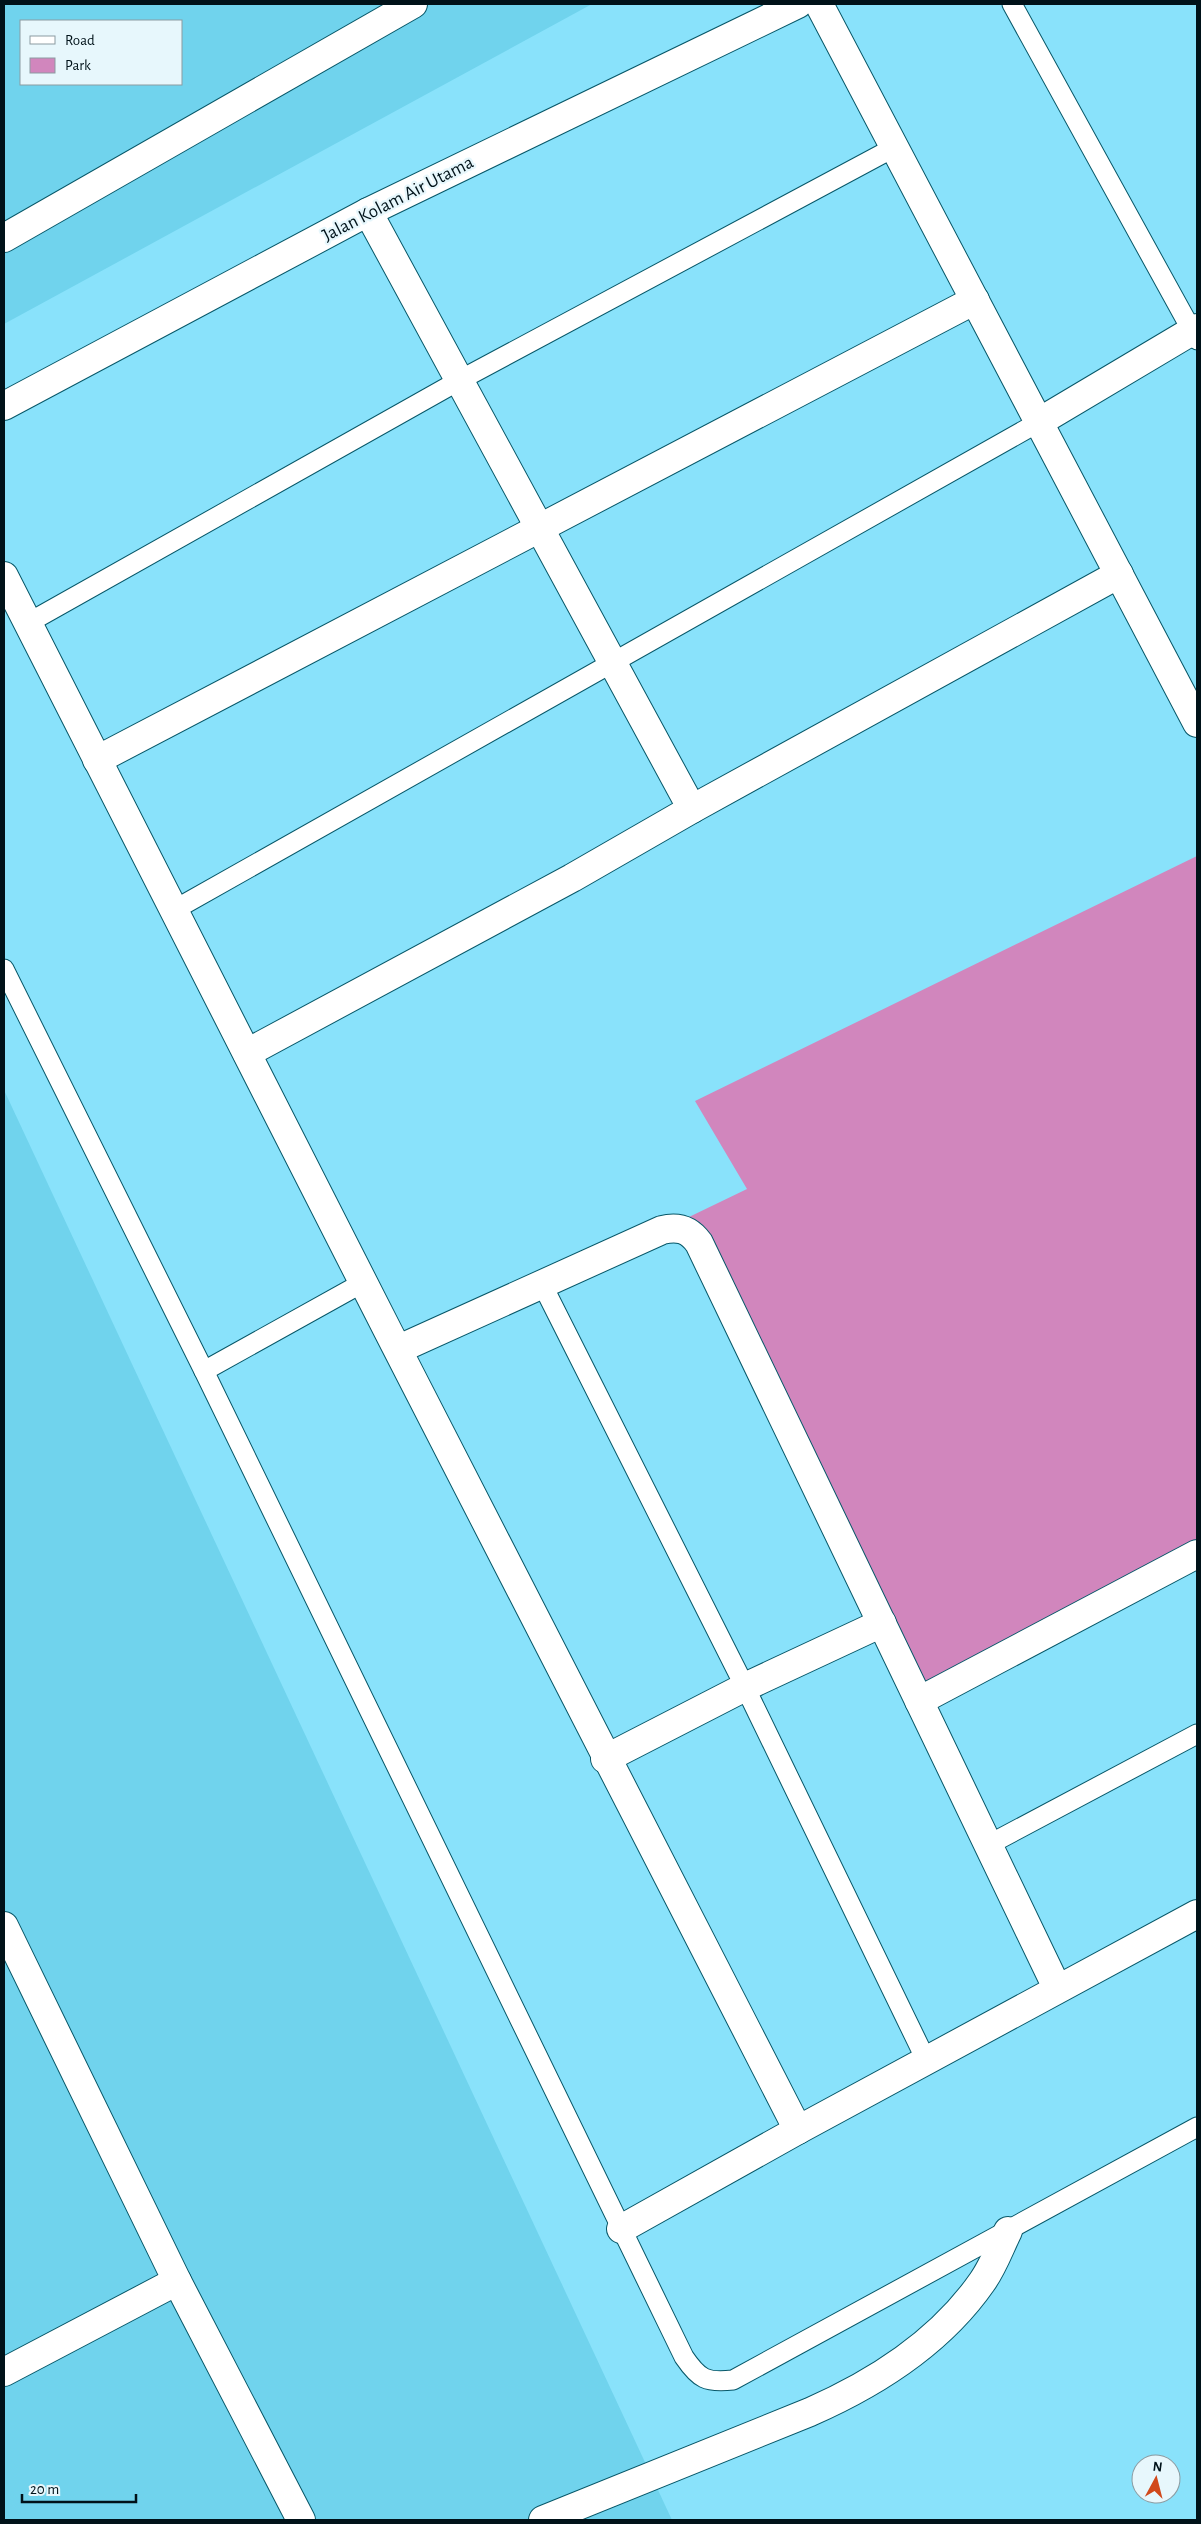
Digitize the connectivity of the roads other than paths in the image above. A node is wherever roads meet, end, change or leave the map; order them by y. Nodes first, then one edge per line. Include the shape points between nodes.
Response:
1 (414, 4) edge
2 (798, 4) edge
3 (818, 4) edge
4 (1012, 4) edge
5 (895, 147) junction
6 (368, 212) junction
7 (4, 238) edge
8 (975, 300) junction
9 (1196, 333) edge
10 (460, 380) junction
11 (4, 406) edge
12 (1039, 422) junction
13 (540, 528) junction
14 (1119, 574) junction
15 (4, 576) edge
16 (28, 623) junction
17 (613, 662) junction
18 (1197, 723) edge
19 (97, 760) junction
20 (692, 809) junction
21 (174, 910) junction
22 (4, 969) edge
23 (247, 1053) junction
24 (364, 1282) junction
25 (542, 1284) junction
26 (399, 1349) junction
27 (204, 1370) junction
28 (1197, 1554) edge
29 (882, 1623) junction
30 (745, 1687) junction
31 (920, 1701) junction
32 (1197, 1734) edge
33 (605, 1759) junction
34 (990, 1844) junction
35 (1197, 1914) edge
36 (4, 1926) edge
37 (1058, 1988) junction
38 (926, 2060) junction
39 (1197, 2127) edge
40 (798, 2130) junction
41 (621, 2229) junction
42 (1008, 2230) junction
43 (177, 2281) junction
44 (4, 2372) edge
45 (301, 2520) edge
46 (543, 2520) edge

1 - 7 street
2 - 6 street, Jalan Kolam Air Utama
3 - 5 street
4 - 9 lane
5 - 8 street
5 - 10 lane
6 - 10 street
6 - 11 street, Jalan Kolam Air Utama
8 - 12 street
8 - 13 street
9 - 12 street
10 - 13 street
10 - 16 lane
12 - 14 street
12 - 17 lane
13 - 17 street
13 - 19 street
14 - 18 street
14 - 20 street
15 - 16 street
16 - 19 street
17 - 20 street
17 - 21 lane
19 - 21 street
20 - 23 street via 572,878
21 - 23 street
22 - 27 lane
23 - 24 street
24 - 26 street
24 - 27 lane
25 - 26 street
25 - 29 street via 662,1230 683,1228 692,1234
25 - 30 lane
26 - 33 street
27 - 41 lane
28 - 31 street
29 - 30 street
29 - 31 street
30 - 33 street
30 - 38 lane
31 - 34 street
32 - 34 lane
33 - 40 street
34 - 37 street
35 - 37 street
36 - 43 street
37 - 38 street
38 - 40 street
39 - 42 lane
40 - 41 street
41 - 42 lane via 684,2357 696,2374 713,2382 733,2380
42 - 46 street via 984,2280 969,2300 943,2326 883,2375 810,2412
43 - 44 street
43 - 45 street

